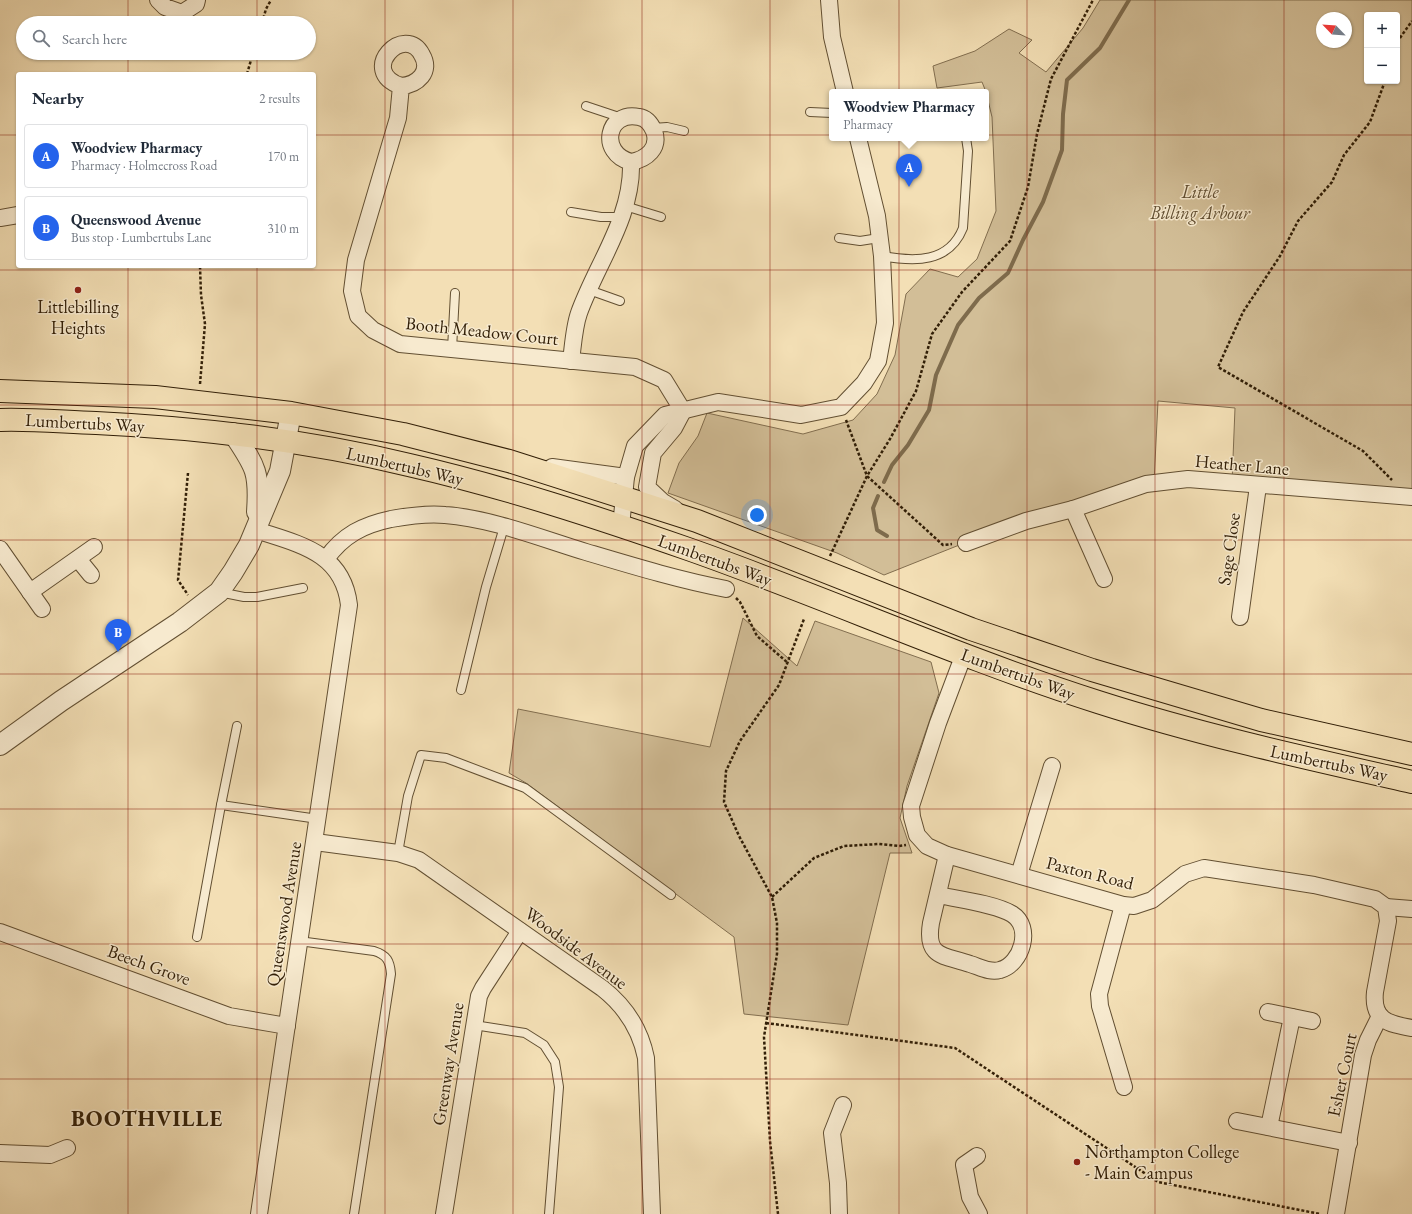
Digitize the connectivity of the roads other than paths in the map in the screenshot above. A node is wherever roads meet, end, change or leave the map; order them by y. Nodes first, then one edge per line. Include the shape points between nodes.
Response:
1 (158, 0) edge
2 (197, 0) edge
3 (829, 0) edge
4 (401, 86) dead end
5 (844, 89) edge
6 (586, 106) dead end
7 (810, 112) dead end
8 (829, 113) edge
9 (622, 118) junction
10 (653, 128) junction
11 (684, 131) dead end
12 (859, 141) edge
13 (966, 141) edge
14 (631, 162) junction
15 (571, 212) dead end
16 (623, 212) junction
17 (16, 215) edge
18 (661, 217) dead end
19 (0, 218) edge
20 (839, 238) dead end
21 (879, 238) junction
22 (882, 256) junction
23 (589, 290) junction
24 (455, 293) dead end
25 (620, 301) dead end
26 (452, 349) junction
27 (571, 361) junction
28 (0, 391) edge
29 (683, 411) junction
30 (291, 413) junction
31 (0, 420) edge
32 (233, 433) junction
33 (286, 441) junction
34 (1258, 486) junction
35 (624, 487) junction
36 (1411, 497) edge
37 (1073, 509) junction
38 (697, 521) junction
39 (621, 526) junction
40 (504, 527) junction
41 (256, 530) junction
42 (966, 543) road end
43 (94, 548) dead end
44 (0, 549) edge
45 (78, 559) junction
46 (326, 559) junction
47 (91, 575) dead end
48 (1104, 579) dead end
49 (303, 588) dead end
50 (726, 589) road end
51 (30, 592) junction
52 (219, 592) junction
53 (42, 609) dead end
54 (1240, 617) dead end
55 (964, 654) junction
56 (461, 690) dead end
57 (237, 726) dead end
58 (0, 745) edge
59 (1412, 754) edge
60 (1052, 766) dead end
61 (1412, 782) edge
62 (221, 805) junction
63 (318, 819) junction
64 (315, 842) junction
65 (398, 853) junction
66 (947, 855) junction
67 (1019, 875) junction
68 (671, 895) dead end
69 (938, 895) junction
70 (1123, 905) junction
71 (1386, 907) junction
72 (1412, 909) edge
73 (520, 931) junction
74 (0, 932) edge
75 (197, 937) dead end
76 (299, 941) junction
77 (1268, 1012) dead end
78 (1380, 1016) junction
79 (1292, 1017) junction
80 (1312, 1022) dead end
81 (474, 1025) junction
82 (287, 1026) junction
83 (1412, 1028) edge
84 (1124, 1087) dead end
85 (843, 1105) dead end
86 (1237, 1121) dead end
87 (1269, 1127) junction
88 (1349, 1143) junction
89 (67, 1148) dead end
90 (0, 1153) edge
91 (977, 1156) dead end
92 (259, 1214) edge
93 (354, 1214) edge
94 (444, 1214) edge
95 (549, 1214) edge
96 (652, 1214) edge
97 (839, 1214) edge
98 (979, 1214) edge
99 (1336, 1214) edge

1 - 2 street via 165,7 182,12 196,4
3 - 5 street via 832,37
4 - 26 street, Booth Meadow Court via 398,118 356,260 352,291 358,316 372,330 400,344
6 - 9 lane
7 - 8 lane
9 - 10 street via 642,118
9 - 14 street via 616,123 609,138 616,156
10 - 11 lane via 667,127
10 - 14 street via 656,136 653,150 641,160
12 - 21 street via 877,216
13 - 22 lane via 963,228 959,238 938,256 896,259
14 - 16 street via 632,178
15 - 16 lane via 601,217
16 - 18 lane
16 - 23 street
17 - 19 street
20 - 21 lane via 860,241
21 - 22 street
22 - 29 street via 885,323 878,361 864,383 841,407 801,415 718,402
23 - 25 lane
23 - 27 street via 578,314
24 - 26 lane
26 - 27 street, Booth Meadow Court
27 - 29 street, Booth Meadow Court via 635,367 664,380
28 - 30 highway, Lumbertubs Way via 155,397
29 - 35 street via 665,415 634,446
29 - 38 street via 674,428 653,453 646,487 663,502
30 - 33 street
30 - 35 highway, Lumbertubs Way via 403,434
31 - 32 highway, Lumbertubs Way via 150,426
32 - 33 highway, Lumbertubs Way
32 - 41 street via 254,465 259,486
33 - 39 highway, Lumbertubs Way via 407,464
33 - 41 street via 280,471
34 - 36 street, Heather Lane
34 - 37 street, Heather Lane via 1188,480 1146,484
34 - 54 street, Sage Close
35 - 38 highway, Lumbertubs Way
35 - 39 street
37 - 42 street, Heather Lane via 1026,521
37 - 48 street
38 - 59 highway, Lumbertubs Way via 971,629 1092,670 1261,720
39 - 55 highway, Lumbertubs Way via 785,585
40 - 46 street, Lumbertubs Way via 445,514 402,517 354,530 334,547
40 - 50 street, Lumbertubs Way via 682,580
40 - 56 lane via 486,587
41 - 46 street, Queenswood Avenue via 307,548
41 - 52 street
43 - 45 street
44 - 51 street
45 - 47 street
45 - 51 street
46 - 63 street, Queenswood Avenue via 344,583 349,604
49 - 52 lane via 257,597
51 - 53 street
52 - 58 street
55 - 61 highway, Lumbertubs Way via 1096,702 1174,725 1252,746
55 - 66 street, Paxton Road via 914,793 914,829 922,841
57 - 62 lane
60 - 67 street
62 - 63 lane
62 - 75 lane
63 - 64 street, Queenswood Avenue
64 - 65 street, Woodside Avenue
64 - 76 street, Queenswood Avenue
65 - 68 lane via 408,796 421,755 446,758 524,788
65 - 73 street, Woodside Avenue via 430,866
66 - 67 street, Paxton Road
66 - 69 street
67 - 70 street, Paxton Road
69 - 69 street via 930,932 937,954 988,970 1001,970 1014,961 1024,934 1020,920 998,909
70 - 71 street, Paxton Road via 1134,906 1147,902 1185,874 1204,868 1314,885 1375,899
70 - 84 street via 1099,994 1100,1006
71 - 72 street
71 - 78 street via 1388,921 1374,1002
73 - 81 street, Greenway Avenue via 483,988 477,1002
73 - 96 street, Woodside Avenue via 611,995 628,1014 640,1034 646,1058
74 - 82 street, Beech Grove via 223,1014
76 - 82 street, Queenswood Avenue
76 - 93 lane via 374,951 387,958 390,965 391,974
77 - 79 street
78 - 83 street via 1392,1024
78 - 88 street, Esher Court via 1363,1055
79 - 80 street
79 - 87 street
81 - 94 street, Greenway Avenue
81 - 95 lane via 525,1033 544,1045 555,1062 559,1087
82 - 92 street, Queenswood Avenue
85 - 97 street via 832,1133
86 - 87 street, Esher Court
87 - 88 street, Esher Court
88 - 99 street, Esher Court
89 - 90 street via 50,1155
91 - 98 street via 964,1165 970,1197

